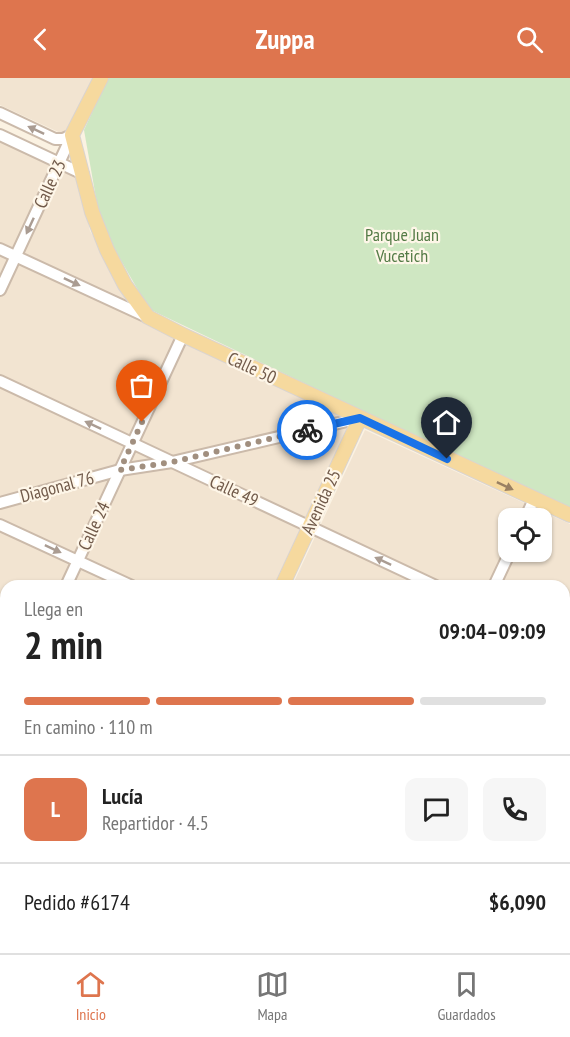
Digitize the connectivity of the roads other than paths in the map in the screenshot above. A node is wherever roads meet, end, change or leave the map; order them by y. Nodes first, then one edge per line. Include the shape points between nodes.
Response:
1 (101, 78) edge
2 (0, 113) edge
3 (0, 135) edge
4 (72, 135) junction
5 (59, 163) junction
6 (82, 174) junction
7 (0, 249) edge
8 (16, 256) junction
9 (0, 290) edge
10 (148, 317) junction
11 (183, 335) junction
12 (0, 381) edge
13 (363, 420) junction
14 (132, 444) junction
15 (172, 462) junction
16 (120, 470) junction
17 (534, 499) junction
18 (0, 503) edge
19 (530, 508) edge
20 (570, 515) edge
21 (0, 525) edge
22 (313, 528) junction
23 (78, 561) junction
24 (505, 562) edge
25 (69, 580) edge
26 (119, 580) edge
27 (285, 580) edge
28 (292, 580) edge
29 (423, 580) edge
30 (497, 580) edge

1 - 4 main road, Calle 23
4 -> 2 street via 55,139
3 - 5 street
4 - 5 street, Calle 23
4 - 6 main road
5 - 6 street
5 -> 8 street, Calle 23
6 - 10 main road via 107,250
7 - 8 street, Calle 50
8 - 9 street, Calle 23
8 -> 10 street, Calle 50
10 - 11 main road, Calle 50
11 - 13 main road, Calle 50
11 - 14 street, Calle 24
14 -> 12 street, Calle 49
13 - 15 street, Diagonal 76
13 -> 17 main road, Calle 50
13 - 22 main road, Avenida 25
14 - 15 street, Calle 49
14 - 16 street, Calle 24
15 - 16 street, Diagonal 76
15 - 22 street, Calle 49
16 - 18 street, Diagonal 76
16 - 23 street, Calle 24
17 - 19 street
17 - 20 main road, Calle 50
21 -> 23 street
22 - 27 main road, Avenida 25
22 - 28 main road, Avenida 25
29 -> 22 street, Calle 49
23 - 25 street, Calle 24
23 - 26 street
24 - 30 street

